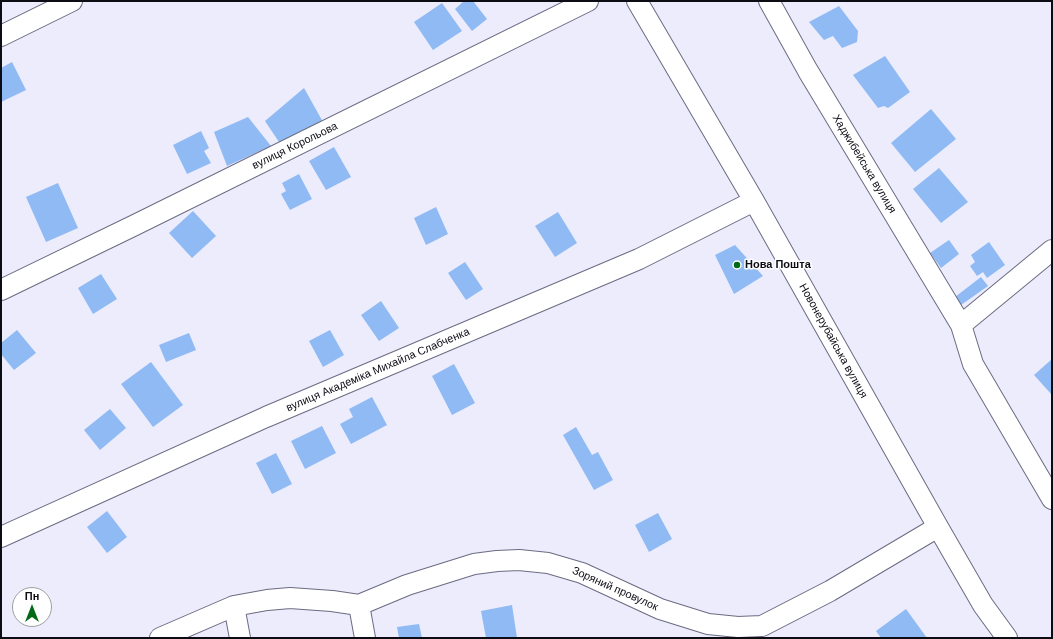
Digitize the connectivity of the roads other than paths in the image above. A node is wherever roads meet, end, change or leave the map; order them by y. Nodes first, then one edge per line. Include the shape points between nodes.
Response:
1 (72, 1) edge
2 (588, 1) edge
3 (636, 1) edge
4 (769, 1) edge
5 (1, 36) edge
6 (754, 201) junction
7 (1052, 250) edge
8 (1, 290) edge
9 (961, 325) junction
10 (1052, 499) edge
11 (938, 527) junction
12 (1, 537) edge
13 (359, 605) junction
14 (234, 606) junction
15 (759, 632) edge
16 (160, 638) edge
17 (240, 638) edge
18 (365, 638) edge
19 (1007, 638) edge

1 - 5 street
2 - 8 street, вулиця Корольова
3 - 6 street, Новонерубайська вулиця
4 - 9 street, Хаджибейська вулиця via 808,71
6 - 11 street, Новонерубайська вулиця
6 - 12 street, вулиця Академіка Михайла Слабченка via 639,260 273,414
7 - 9 street
9 - 10 street, Хаджибейська вулиця via 973,364
11 - 15 street, Зоряний провулок
11 - 19 street, Новонерубайська вулиця via 983,605
13 - 14 street, Зоряний провулок via 290,598
13 - 15 street, Зоряний провулок via 407,584 474,564 519,560 548,563 582,573 660,609 708,624
13 - 18 street
14 - 16 street, Зоряний провулок
14 - 17 street

